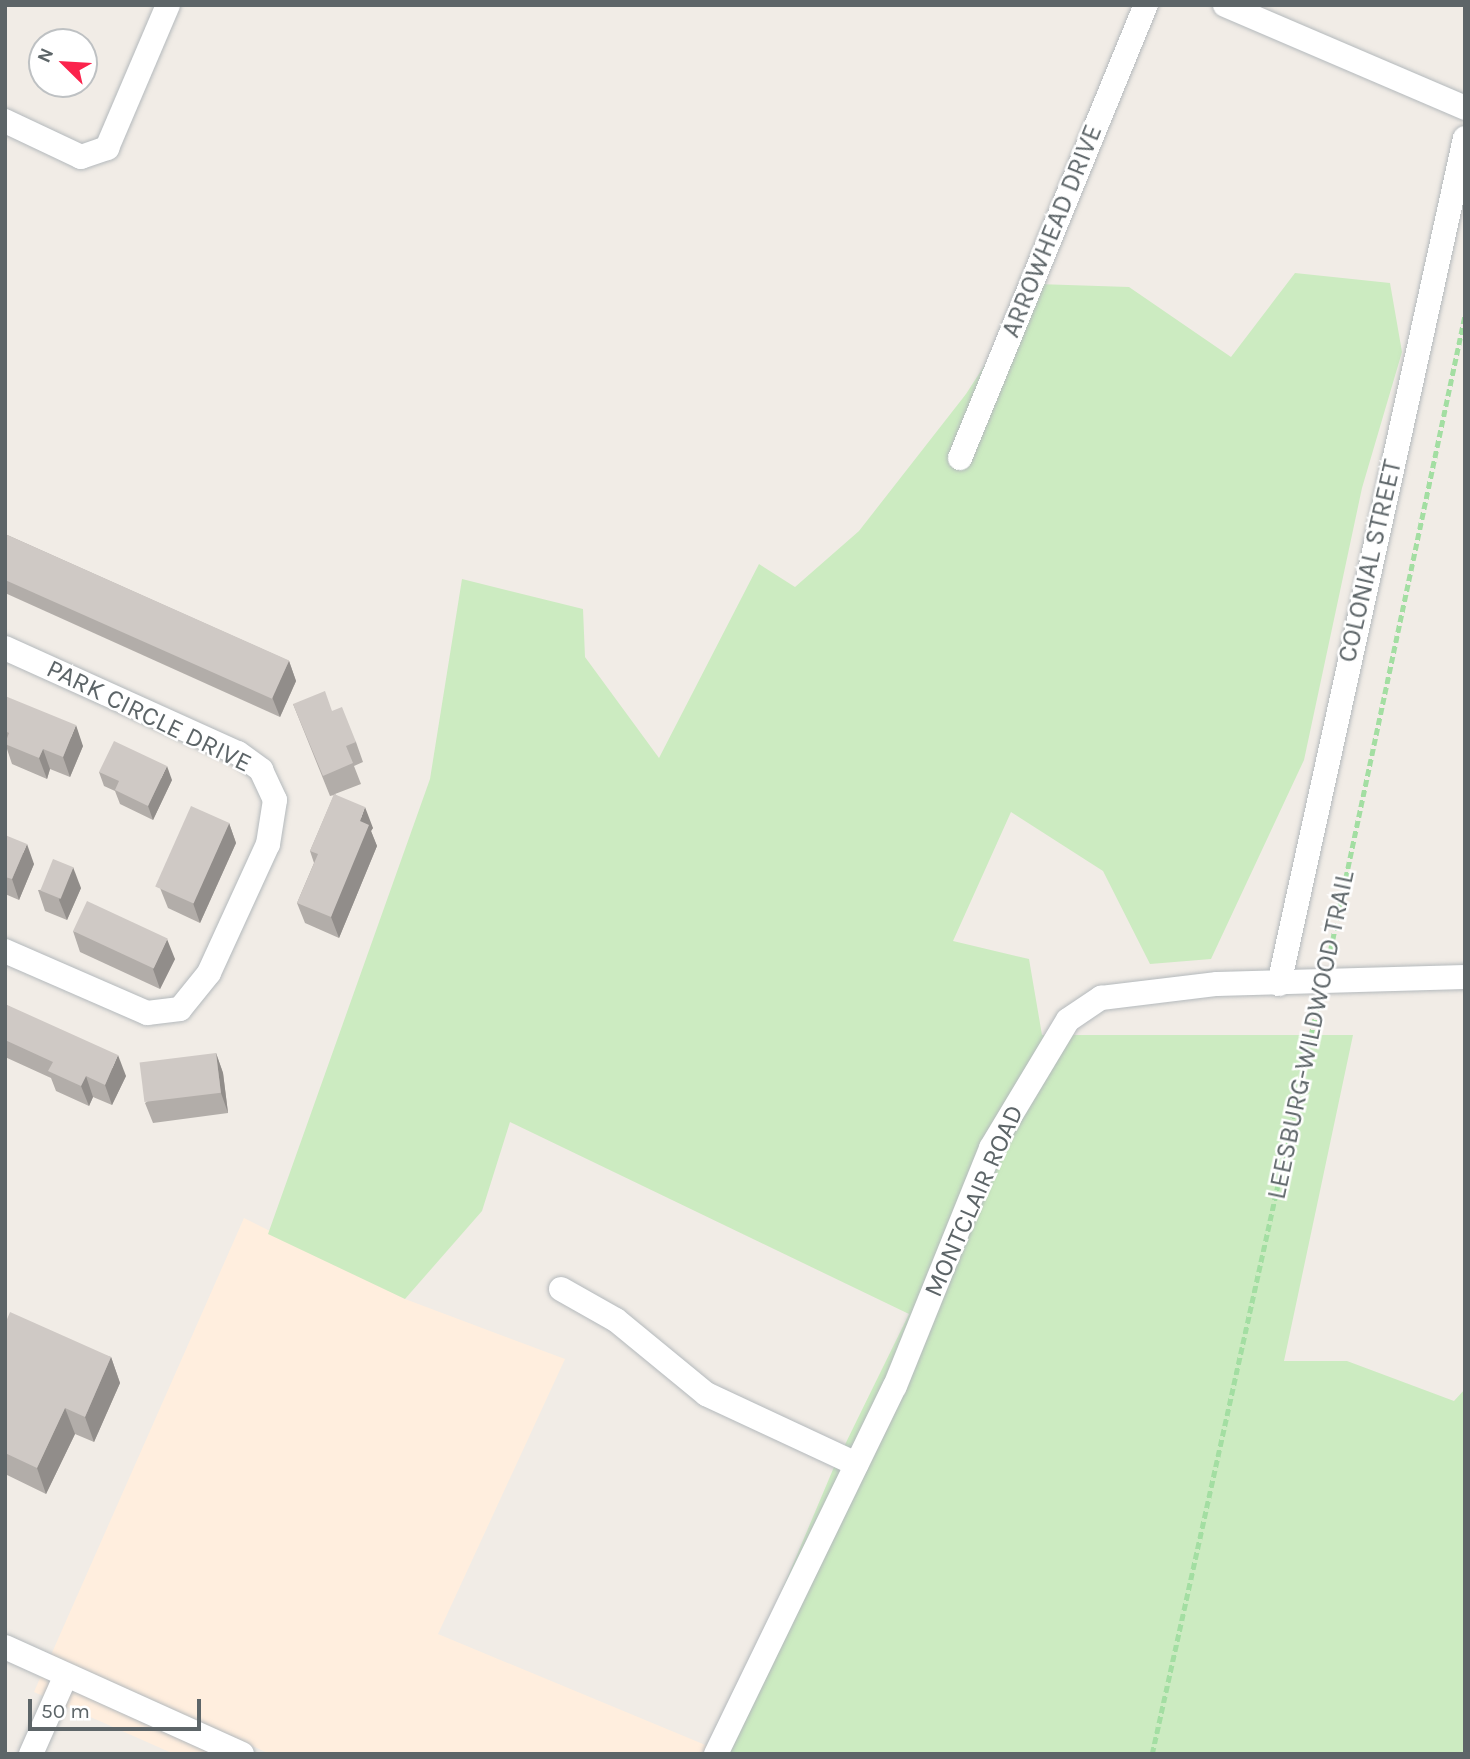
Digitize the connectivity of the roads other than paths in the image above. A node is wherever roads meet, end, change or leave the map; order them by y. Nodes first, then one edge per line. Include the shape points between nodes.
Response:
1 (168, 5) edge
2 (1146, 5) edge
3 (1225, 5) edge
4 (1465, 108) edge
5 (5, 121) edge
6 (1465, 138) edge
7 (960, 458) dead end
8 (5, 648) edge
9 (5, 950) edge
10 (1465, 977) edge
11 (1279, 984) junction
12 (561, 1289) dead end
13 (856, 1464) junction
14 (5, 1647) edge
15 (66, 1675) junction
16 (31, 1754) edge
17 (242, 1754) edge
18 (716, 1754) edge

1 - 5 street via 116,133 92,156
2 - 7 street, ARROWHEAD DRIVE
3 - 4 street
6 - 11 street, COLONIAL STREET
8 - 9 street, PARK CIRCLE DRIVE via 238,754 261,770 275,800 268,844 209,973 180,1009 147,1013
10 - 11 street, MONTCLAIR ROAD
11 - 13 street, MONTCLAIR ROAD via 1217,984 1101,998 1068,1020 991,1149 895,1386
12 - 13 street via 615,1320 706,1394
13 - 18 street, MONTCLAIR ROAD
14 - 15 street
15 - 16 street
15 - 17 street

